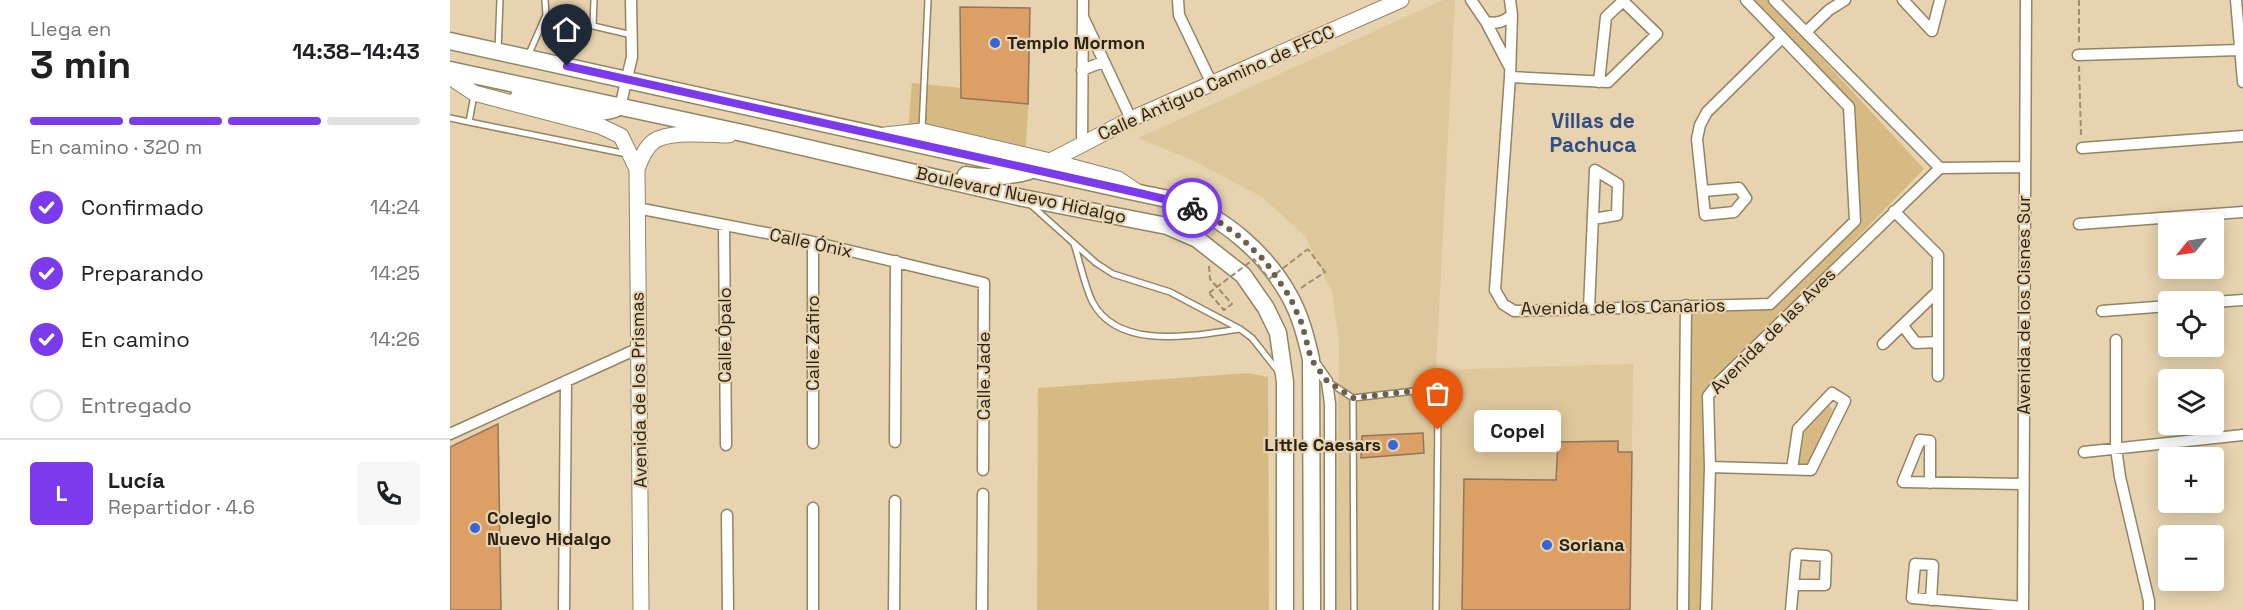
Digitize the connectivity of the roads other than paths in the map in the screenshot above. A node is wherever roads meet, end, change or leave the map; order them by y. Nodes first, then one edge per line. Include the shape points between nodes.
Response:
1 (500, 0) edge
2 (545, 0) edge
3 (594, 0) edge
4 (632, 0) edge
5 (928, 0) edge
6 (1083, 0) edge
7 (1178, 0) edge
8 (1401, 0) edge
9 (1471, 0) edge
10 (1510, 0) edge
11 (1746, 0) edge
12 (1774, 0) edge
13 (1845, 0) edge
14 (1903, 0) edge
15 (1940, 0) edge
16 (2026, 0) edge
17 (2236, 0) edge
18 (546, 15) junction
19 (1512, 15) junction
20 (1082, 16) junction
21 (1486, 22) junction
22 (593, 26) junction
23 (1806, 32) junction
24 (632, 35) junction
25 (1782, 38) junction
26 (450, 41) edge
27 (2240, 50) junction
28 (498, 52) junction
29 (2078, 55) road end
30 (527, 58) junction
31 (1103, 62) junction
32 (1082, 70) junction
33 (1510, 72) junction
34 (450, 73) edge
35 (626, 79) junction
36 (1599, 82) junction
37 (2243, 82) edge
38 (1212, 84) junction
39 (1863, 91) junction
40 (474, 93) junction
41 (620, 107) junction
42 (1849, 107) junction
43 (450, 118) edge
44 (1131, 119) junction
45 (470, 122) junction
46 (922, 131) junction
47 (747, 134) junction
48 (876, 136) junction
49 (2243, 136) edge
50 (1082, 144) junction
51 (2082, 148) road end
52 (1020, 154) junction
53 (1050, 161) junction
54 (634, 162) junction
55 (2024, 167) junction
56 (1940, 168) junction
57 (899, 169) junction
58 (1033, 170) junction
59 (1083, 170) junction
60 (1703, 191) dead end
61 (1139, 193) junction
62 (1023, 198) junction
63 (637, 208) junction
64 (1894, 211) junction
65 (2243, 212) edge
66 (1593, 219) junction
67 (1855, 221) junction
68 (2079, 224) dead end
69 (724, 225) junction
70 (1869, 235) junction
71 (813, 242) junction
72 (1074, 242) junction
73 (896, 261) junction
74 (984, 283) joint
75 (1937, 292) junction
76 (2243, 300) edge
77 (2224, 301) edge
78 (1770, 304) junction
79 (1686, 305) junction
80 (2158, 307) edge
81 (1589, 308) junction
82 (2102, 311) dead end
83 (1779, 324) junction
84 (1903, 326) junction
85 (1240, 329) junction
86 (2116, 340) dead end
87 (1938, 342) junction
88 (1883, 344) dead end
89 (639, 348) junction
90 (1311, 359) junction
91 (1938, 376) dead end
92 (566, 381) junction
93 (1327, 381) junction
94 (1285, 382) junction
95 (1686, 388) junction
96 (1708, 396) junction
97 (1353, 398) junction
98 (450, 434) edge
99 (2243, 435) edge
100 (895, 442) dead end
101 (813, 443) dead end
102 (726, 445) dead end
103 (2116, 448) junction
104 (2084, 452) dead end
105 (1710, 467) junction
106 (1792, 469) junction
107 (983, 470) dead end
108 (1930, 483) dead end
109 (2023, 484) junction
110 (983, 494) dead end
111 (895, 501) dead end
112 (813, 508) dead end
113 (727, 515) dead end
114 (1795, 585) dead end
115 (1931, 600) dead end
116 (2023, 609) edge
117 (564, 610) edge
118 (641, 610) edge
119 (728, 610) edge
120 (813, 610) edge
121 (894, 610) edge
122 (982, 610) edge
123 (1285, 610) edge
124 (1312, 610) edge
125 (1330, 610) edge
126 (1354, 610) edge
127 (1436, 610) edge
128 (1683, 610) edge
129 (1706, 610) edge
130 (1791, 610) edge
131 (2149, 610) edge

1 - 28 lane
2 - 18 lane
3 - 22 lane
4 - 24 street
5 - 46 lane
6 - 20 street
7 - 38 street via 1179,15
8 - 38 main road, Calle Antiguo Camino de FFCC
9 - 21 street
10 - 19 street, Avenida de los Canarios
11 - 25 street
12 - 23 street
13 - 23 street
14 - 15 street via 1932,31
16 - 55 street, Avenida de los Cisnes Sur
17 - 27 street
18 - 22 lane
18 - 30 lane
19 - 21 street via 1504,22
19 - 33 street, Avenida de los Canarios
20 - 31 street
20 - 32 street
21 - 33 street
22 - 24 lane
23 - 39 street
24 - 35 street
25 - 42 street
25 - 60 street via 1707,112 1700,124 1697,139
26 - 28 main road, Boulevard Nuevo Hidalgo
27 - 29 street
27 - 37 street
28 - 30 main road, Boulevard Nuevo Hidalgo
30 - 35 main road, Boulevard Nuevo Hidalgo
31 - 32 street
31 - 44 street
32 - 50 street
33 - 36 street
33 - 81 street, Avenida de los Canarios via 1495,290 1503,304 1514,311
34 - 40 main road
34 - 41 main road via 481,87 595,114
35 - 41 street
35 - 48 main road, Boulevard Nuevo Hidalgo
36 - 36 street via 1608,82 1657,34 1623,1 1606,16
38 - 44 main road, Calle Antiguo Camino de FFCC
39 - 42 street
39 - 56 street
40 - 45 lane
40 - 54 main road via 600,126 621,136
41 - 47 main road, Boulevard Nuevo Hidalgo
42 - 67 street
43 - 45 lane
44 - 50 main road, Calle Antiguo Camino de FFCC
45 - 54 lane
46 - 48 main road
46 - 52 main road
47 - 54 main road via 670,135 654,141
47 - 57 main road, Boulevard Nuevo Hidalgo
48 - 58 main road, Boulevard Nuevo Hidalgo
49 - 51 street
50 - 52 main road
50 - 53 main road, Calle Antiguo Camino de FFCC
50 - 59 main road via 1079,162
52 - 53 main road
53 - 58 main road, Calle Antiguo Camino de FFCC
53 - 59 main road
54 - 63 main road, Avenida de los Prismas
55 - 56 street
55 - 109 street, Avenida de los Cisnes Sur
56 - 64 street, Avenida de las Aves
57 - 58 main road via 937,170 983,178 1009,177
57 - 62 main road, Boulevard Nuevo Hidalgo
58 - 61 main road, Boulevard Nuevo Hidalgo
59 - 61 main road via 1118,179
61 - 90 main road, Boulevard Nuevo Hidalgo via 1181,203 1211,216 1265,261 1290,297
62 - 72 lane
62 - 94 main road, Boulevard Nuevo Hidalgo via 1167,226 1197,239 1242,276 1266,308 1278,333
63 - 69 street, Calle Ónix
63 - 89 main road, Avenida de los Prismas
64 - 70 street, Avenida de las Aves
64 - 75 street via 1938,255
65 - 68 street
66 - 66 street via 1617,215 1618,184 1595,170
66 - 81 street
67 - 70 street
67 - 78 street, Avenida de las Aves
69 - 71 street, Calle Ónix
69 - 102 street, Calle Ópalo
70 - 83 street, Avenida de las Aves
71 - 73 street, Calle Ónix
71 - 101 street, Calle Zafiro
72 - 85 lane via 1113,274 1170,292
72 - 85 lane via 1092,301 1123,330 1178,337
73 - 74 street, Calle Ónix
73 - 100 street
74 - 107 street, Calle Jade
75 - 84 street
75 - 87 street
76 - 77 street
78 - 79 street, Avenida de los Canarios
78 - 83 street
79 - 81 street, Avenida de los Canarios
79 - 95 street, Avenida de las Aves
80 - 82 street
83 - 96 street, Avenida de las Aves
84 - 87 street via 1916,343
84 - 88 street
85 - 94 lane via 1269,357
86 - 103 street
87 - 91 street
89 - 92 street
89 - 118 main road, Avenida de los Prismas
90 - 93 street
90 - 124 main road, Boulevard Nuevo Hidalgo
92 - 98 street
92 - 117 street
93 - 97 lane
93 - 125 street
94 - 123 main road, Boulevard Nuevo Hidalgo
95 - 96 street
95 - 128 street, Avenida de las Aves
96 - 105 street, Avenida de las Aves
97 - 126 lane
97 - 127 lane via 1423,390 1438,409
99 - 103 street
103 - 104 street
103 - 131 street
105 - 106 street
105 - 129 street, Avenida de las Aves
106 - 106 street via 1811,470 1845,401 1832,393 1798,429
108 - 109 street
109 - 116 street, Avenida de los Cisnes Sur
110 - 122 street
111 - 121 street
112 - 120 street
113 - 119 street
114 - 130 street
115 - 116 street

